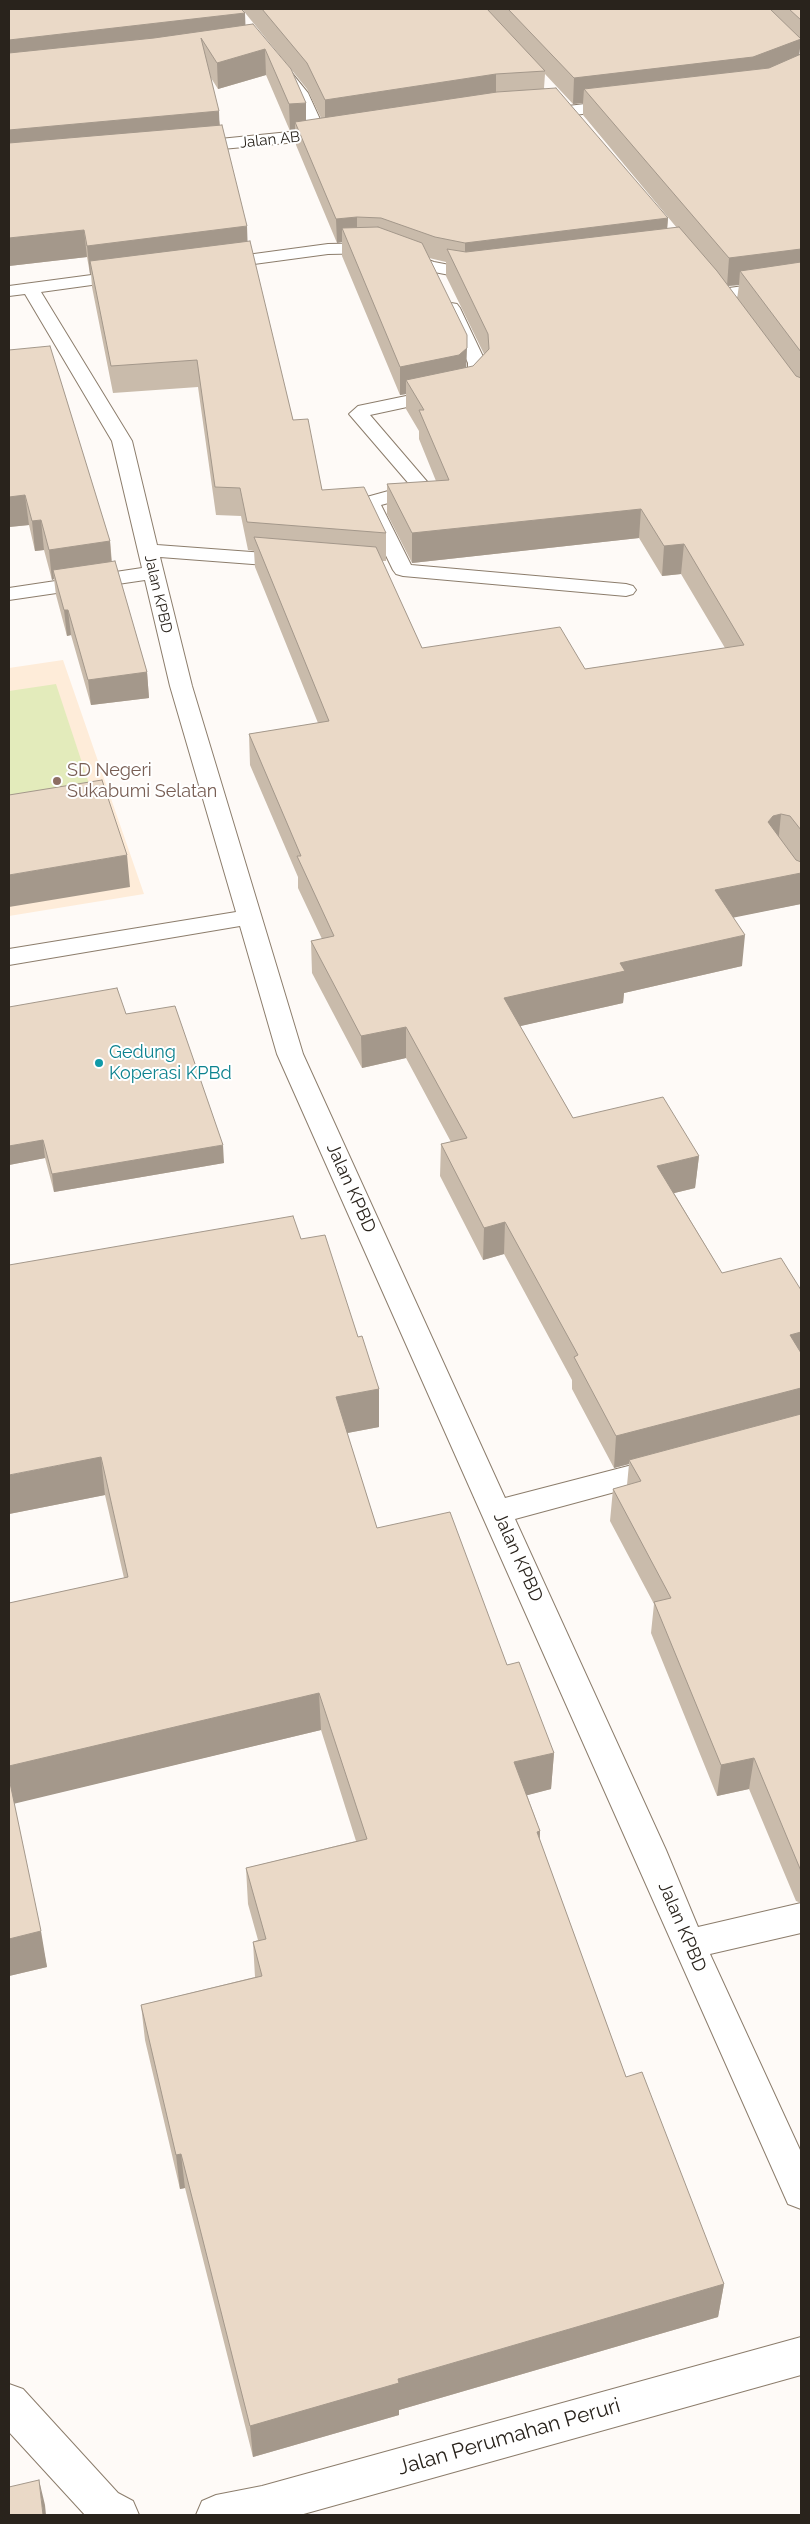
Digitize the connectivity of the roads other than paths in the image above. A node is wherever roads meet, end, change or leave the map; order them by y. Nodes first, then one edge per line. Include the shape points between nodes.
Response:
1 (276, 64) edge
2 (635, 104) edge
3 (580, 126) edge
4 (348, 130) edge
5 (318, 135) junction
6 (178, 148) edge
7 (203, 266) edge
8 (430, 266) junction
9 (502, 270) edge
10 (145, 273) edge
11 (801, 283) edge
12 (30, 288) junction
13 (9, 291) edge
14 (733, 309) edge
15 (148, 550) junction
16 (314, 563) edge
17 (154, 574) junction
18 (626, 590) dead end
19 (9, 594) edge
20 (250, 917) junction
21 (9, 957) edge
22 (687, 1462) edge
23 (498, 1512) junction
24 (801, 1918) edge
25 (688, 1944) junction
26 (801, 2192) edge
27 (801, 2356) edge
28 (9, 2403) edge
29 (119, 2515) edge
30 (216, 2515) edge

1 - 5 street via 300,93
2 - 3 street via 559,106
4 - 5 street, Jalan AB
5 - 6 street, Jalan AB
7 - 8 street via 357,247 381,248
8 - 9 street via 465,273
8 - 18 street via 477,363 477,378 465,389 365,410 359,414 420,484 419,490 370,502 393,570
10 - 12 street
11 - 14 street via 716,287
12 - 13 street
12 - 15 street, Jalan KPBD via 122,441
15 - 16 street
15 - 17 street, Jalan KPBD
17 - 19 street
17 - 20 street, Jalan KPBD via 181,686
20 - 21 street
20 - 23 street, Jalan KPBD via 290,1054
22 - 23 street
23 - 25 street, Jalan KPBD via 650,1850
24 - 25 street
25 - 26 street, Jalan KPBD
27 - 30 street, Jalan Perumahan Peruri via 262,2506
28 - 29 street via 104,2507

